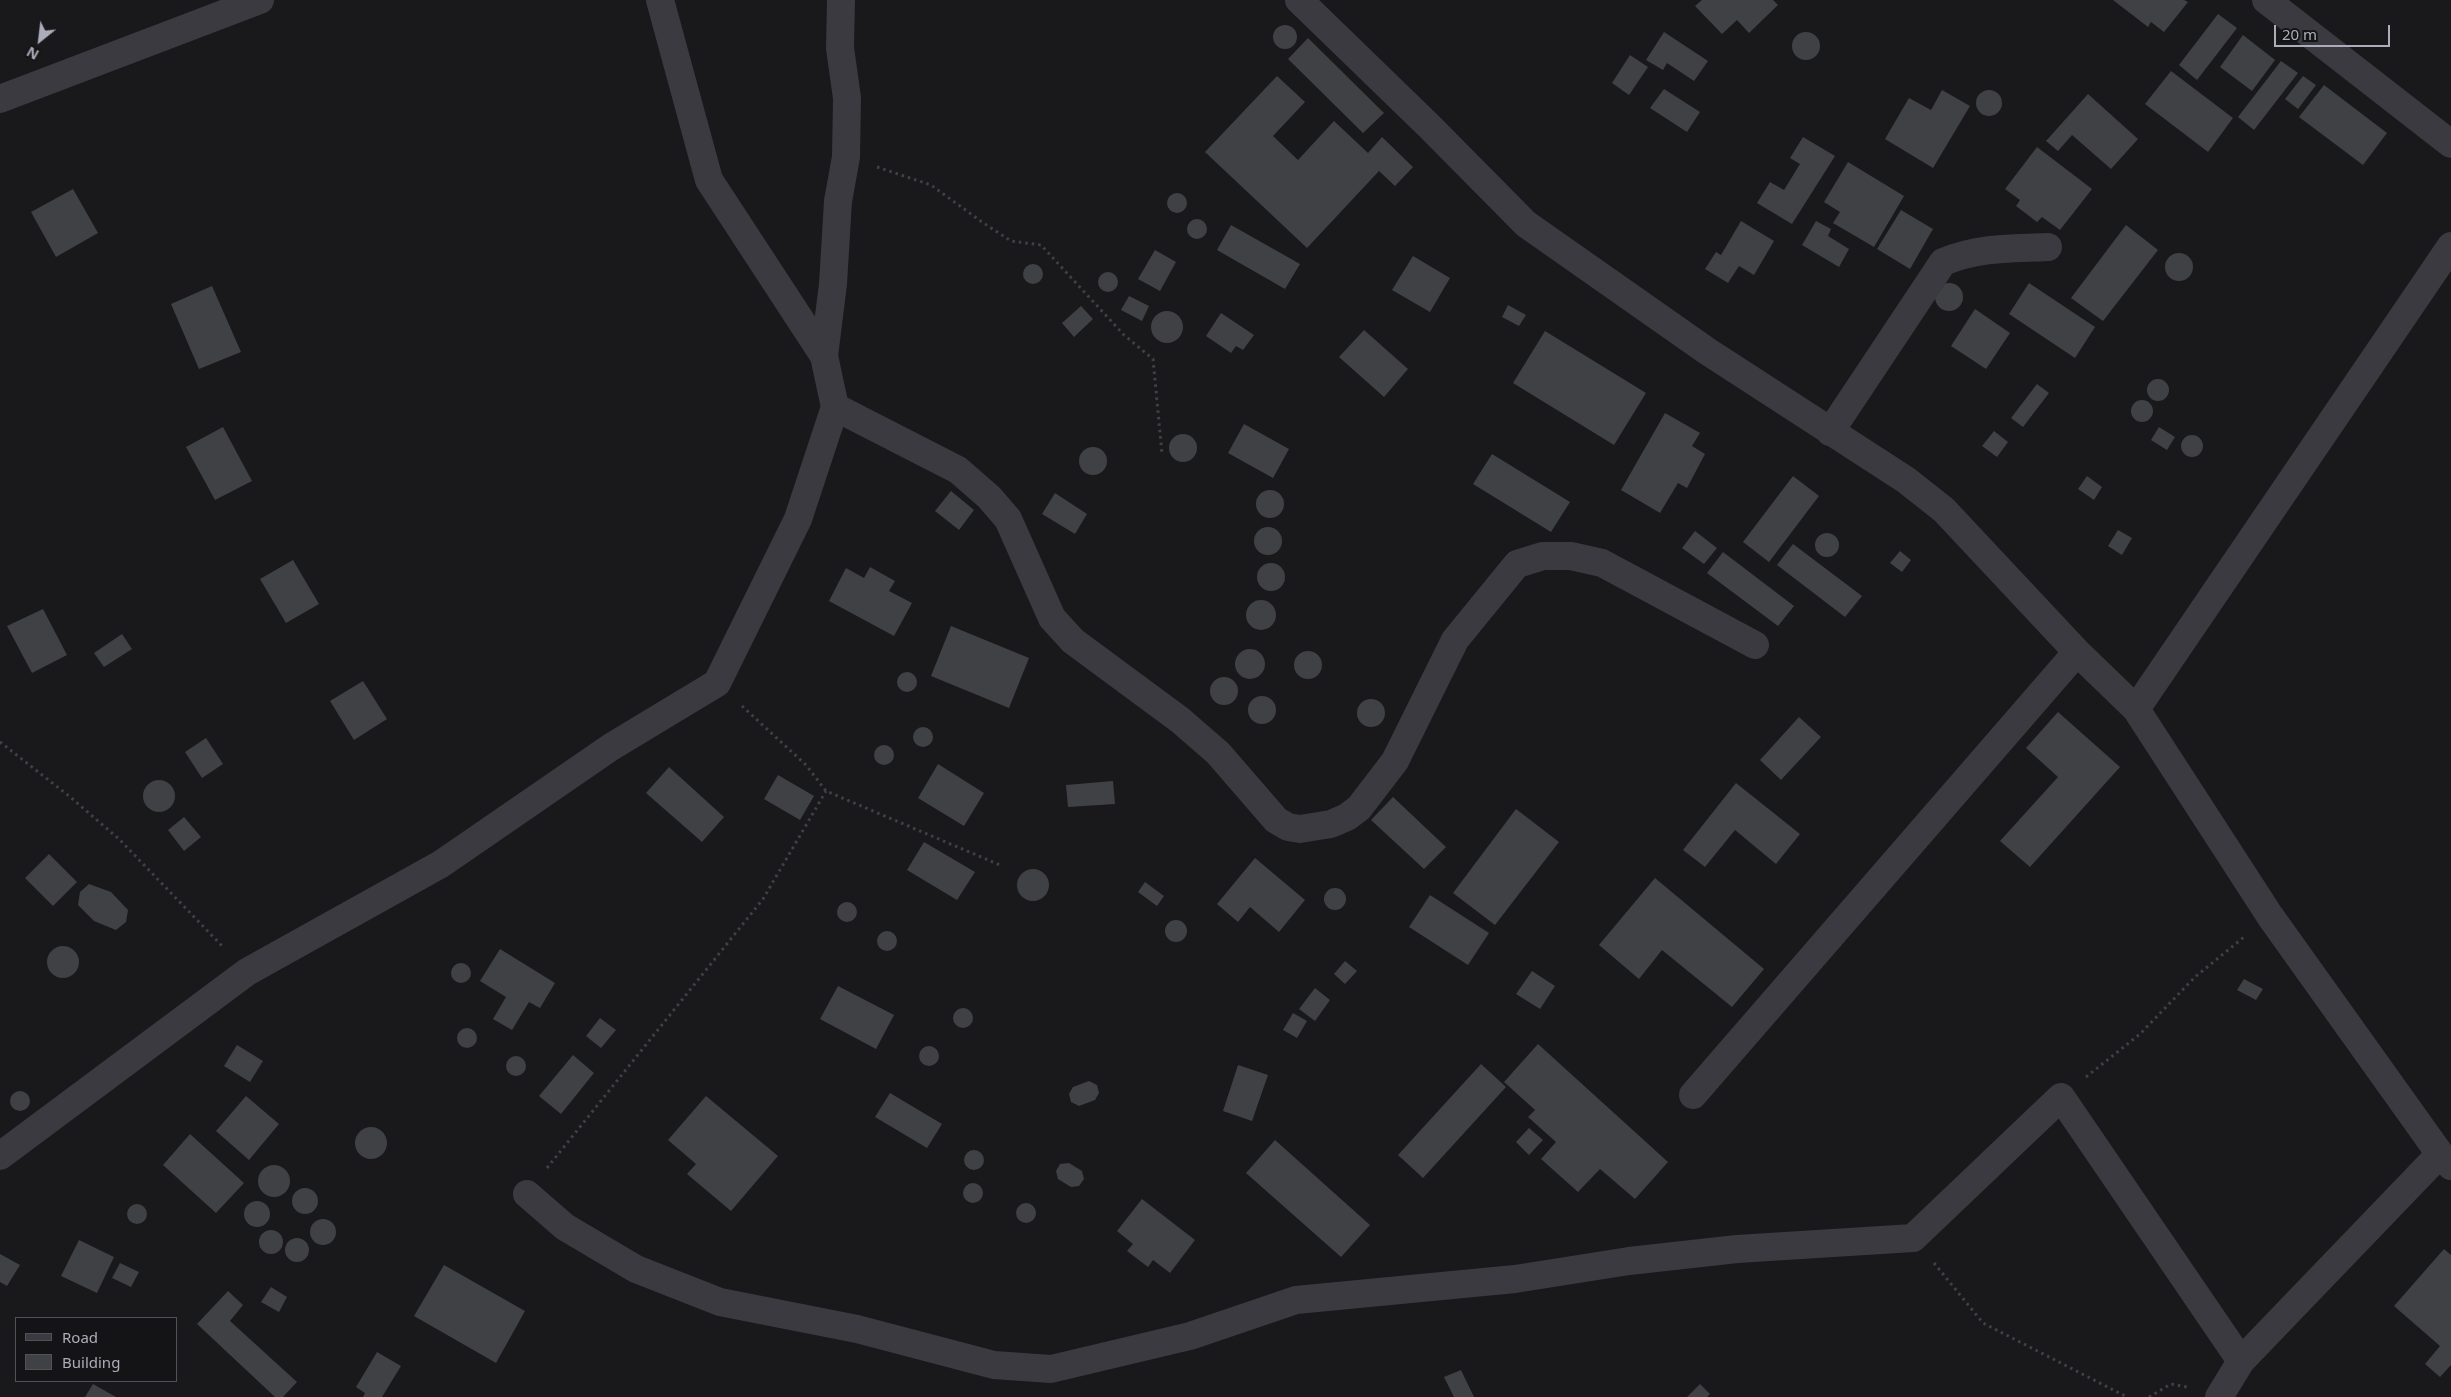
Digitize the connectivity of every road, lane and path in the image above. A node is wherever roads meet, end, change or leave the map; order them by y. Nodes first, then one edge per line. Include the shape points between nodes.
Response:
1 (260, 0) edge
2 (660, 0) edge
3 (841, 0) edge
4 (1299, 0) edge
5 (2266, 0) edge
6 (0, 98) edge
7 (2451, 144) edge
8 (846, 157) junction
9 (2451, 246) edge
10 (2048, 247) dead end
11 (824, 356) junction
12 (835, 407) junction
13 (1830, 432) junction
14 (1162, 454) dead end
15 (1755, 645) dead end
16 (2077, 652) junction
17 (717, 684) junction
18 (2136, 710) junction
19 (0, 742) edge
20 (826, 791) junction
21 (1000, 865) dead end
22 (2270, 916) junction
23 (246, 972) junction
24 (1693, 1095) dead end
25 (2061, 1097) junction
26 (0, 1156) edge
27 (2445, 1160) edge
28 (527, 1194) joint
29 (1913, 1238) junction
30 (2241, 1361) junction
31 (2127, 1397) edge
32 (2218, 1397) edge

1 - 6 street
2 - 11 street via 709,180
3 - 8 street via 840,48 848,98
4 - 13 street via 1526,224 1707,351
5 - 7 street
8 - 11 street via 838,202
8 - 14 path via 932,185 1011,241 1040,245 1124,335 1154,359
9 - 18 street
10 - 13 street via 1990,248 1943,262
11 - 12 street
12 - 15 street via 958,470 989,497 1008,519 1052,618 1073,641 1180,720 1218,753 1276,820 1288,826 1300,829 1330,824 1360,808 1395,760 1455,640 1516,564 1543,556 1570,556 1602,563
12 - 17 street via 798,519
13 - 16 street via 1906,480 1944,510
16 - 18 street
16 - 24 street
17 - 20 path via 806,765
17 - 23 street via 611,747 441,864
18 - 22 street
19 - 23 path via 119,839
20 - 21 path
20 - 28 path via 762,899
22 - 25 path via 2195,977 2140,1034
22 - 27 street
23 - 26 street
25 - 29 street
25 - 30 street
27 - 30 street
28 - 29 street via 565,1227 636,1269 720,1302 857,1329 994,1365 1051,1369 1190,1336 1296,1300 1515,1279 1629,1261 1737,1249
29 - 31 path via 1983,1323
30 - 32 street

